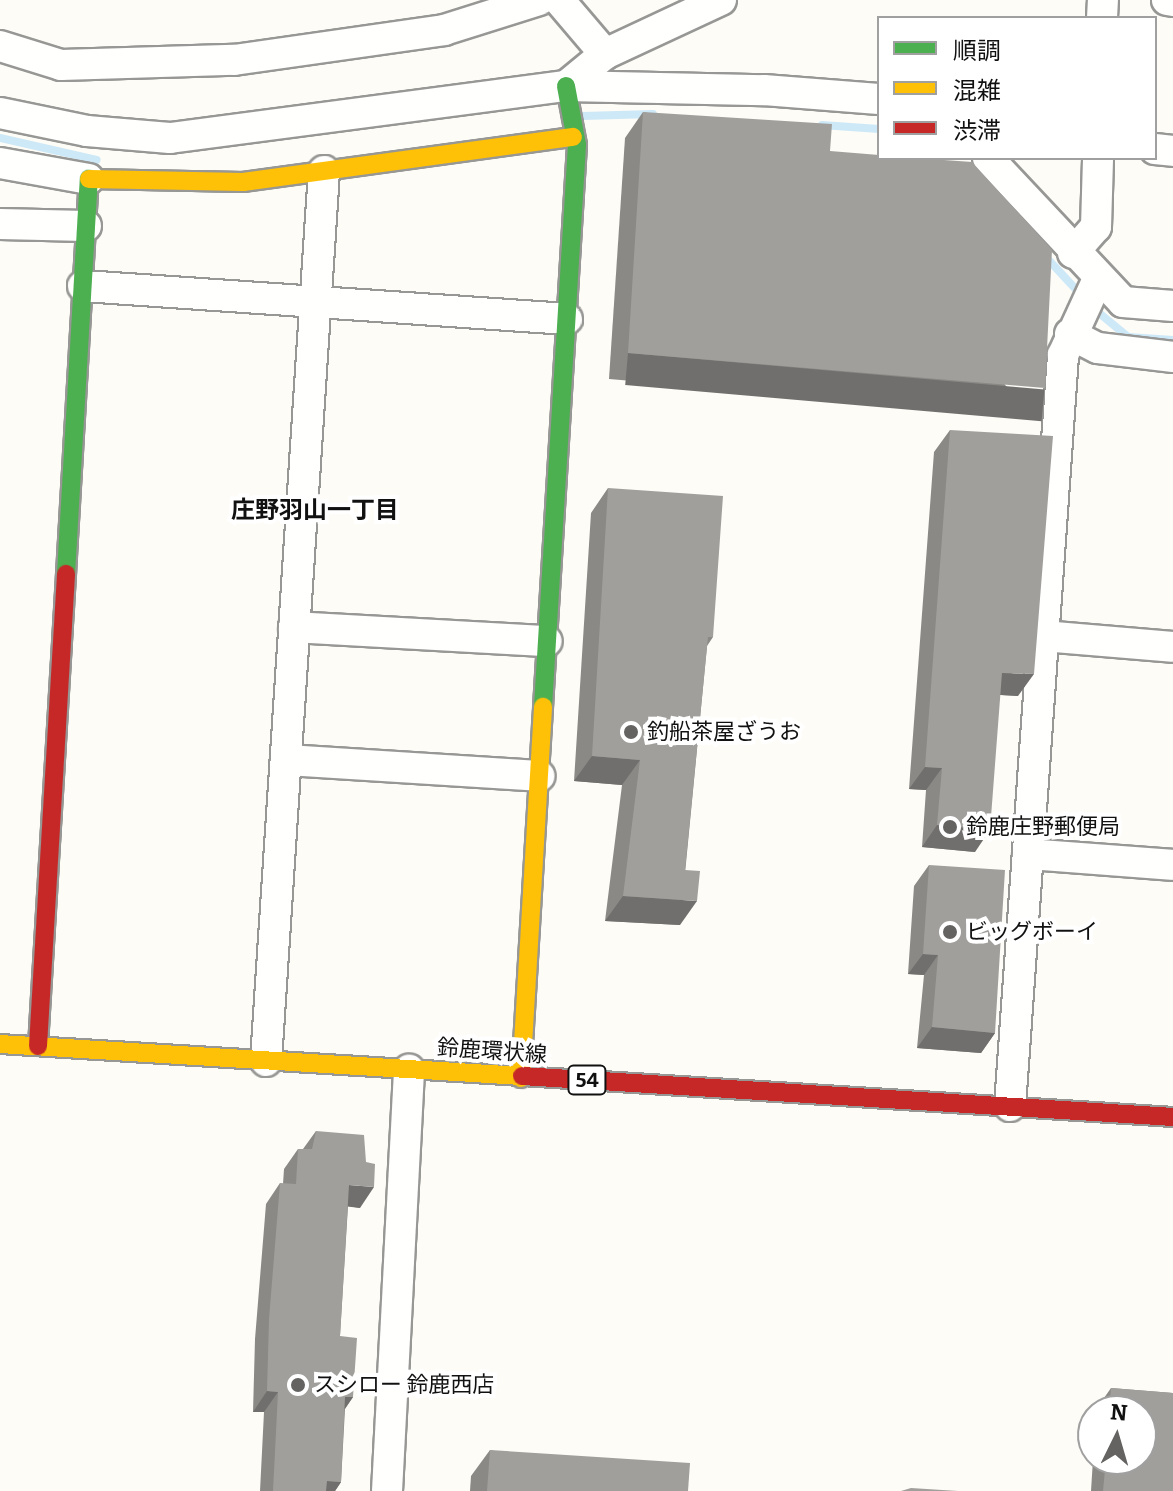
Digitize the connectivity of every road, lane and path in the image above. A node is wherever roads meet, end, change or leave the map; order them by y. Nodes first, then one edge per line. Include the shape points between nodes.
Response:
1 (539, 0) edge
2 (559, 0) edge
3 (721, 0) edge
4 (1167, 0) edge
5 (1173, 1) edge
6 (0, 46) edge
7 (605, 54) junction
8 (566, 90) junction
9 (877, 99) edge
10 (0, 113) edge
11 (573, 137) junction
12 (990, 160) edge
13 (1098, 160) edge
14 (0, 163) edge
15 (324, 171) junction
16 (89, 179) junction
17 (0, 224) edge
18 (86, 226) junction
19 (1073, 253) junction
20 (1098, 279) junction
21 (83, 286) junction
22 (315, 302) junction
23 (1173, 306) edge
24 (567, 319) junction
25 (1070, 334) junction
26 (1173, 357) edge
27 (294, 627) junction
28 (1043, 636) junction
29 (547, 641) junction
30 (1173, 647) edge
31 (286, 760) junction
32 (539, 776) junction
33 (1028, 854) junction
34 (1173, 865) edge
35 (0, 1044) edge
36 (38, 1046) junction
37 (266, 1061) junction
38 (409, 1070) junction
39 (521, 1078) junction
40 (1010, 1106) junction
41 (1173, 1117) edge
42 (387, 1491) edge

1 - 6 street via 444,30 234,60 61,65
2 - 7 street
3 - 7 street
4 - 5 street
7 - 8 street
8 - 9 street via 764,90
8 - 10 street via 198,137 87,131
8 - 11 street
11 - 15 street
11 - 24 street via 577,145
12 - 19 street
13 - 19 street via 1096,227
14 - 16 street
15 - 16 street via 214,183
15 - 22 street
16 - 18 street
17 - 18 street
18 - 21 street
19 - 20 street
20 - 23 street via 1123,302
20 - 25 street
21 - 22 street
21 - 36 street
22 - 24 street
22 - 27 street
24 - 29 street
25 - 26 street via 1098,348
25 - 28 street via 1063,355
27 - 29 street
27 - 31 street
28 - 30 street
28 - 33 street
29 - 32 street
31 - 32 street
31 - 37 street
32 - 39 street
33 - 34 street
33 - 40 street
35 - 36 street, 鈴鹿環状線 / 54
36 - 37 street, 鈴鹿環状線 / 54
37 - 38 street, 鈴鹿環状線 / 54
38 - 39 street, 鈴鹿環状線 / 54
38 - 42 street
39 - 40 street, 鈴鹿環状線 / 54
40 - 41 street, 鈴鹿環状線 / 54

